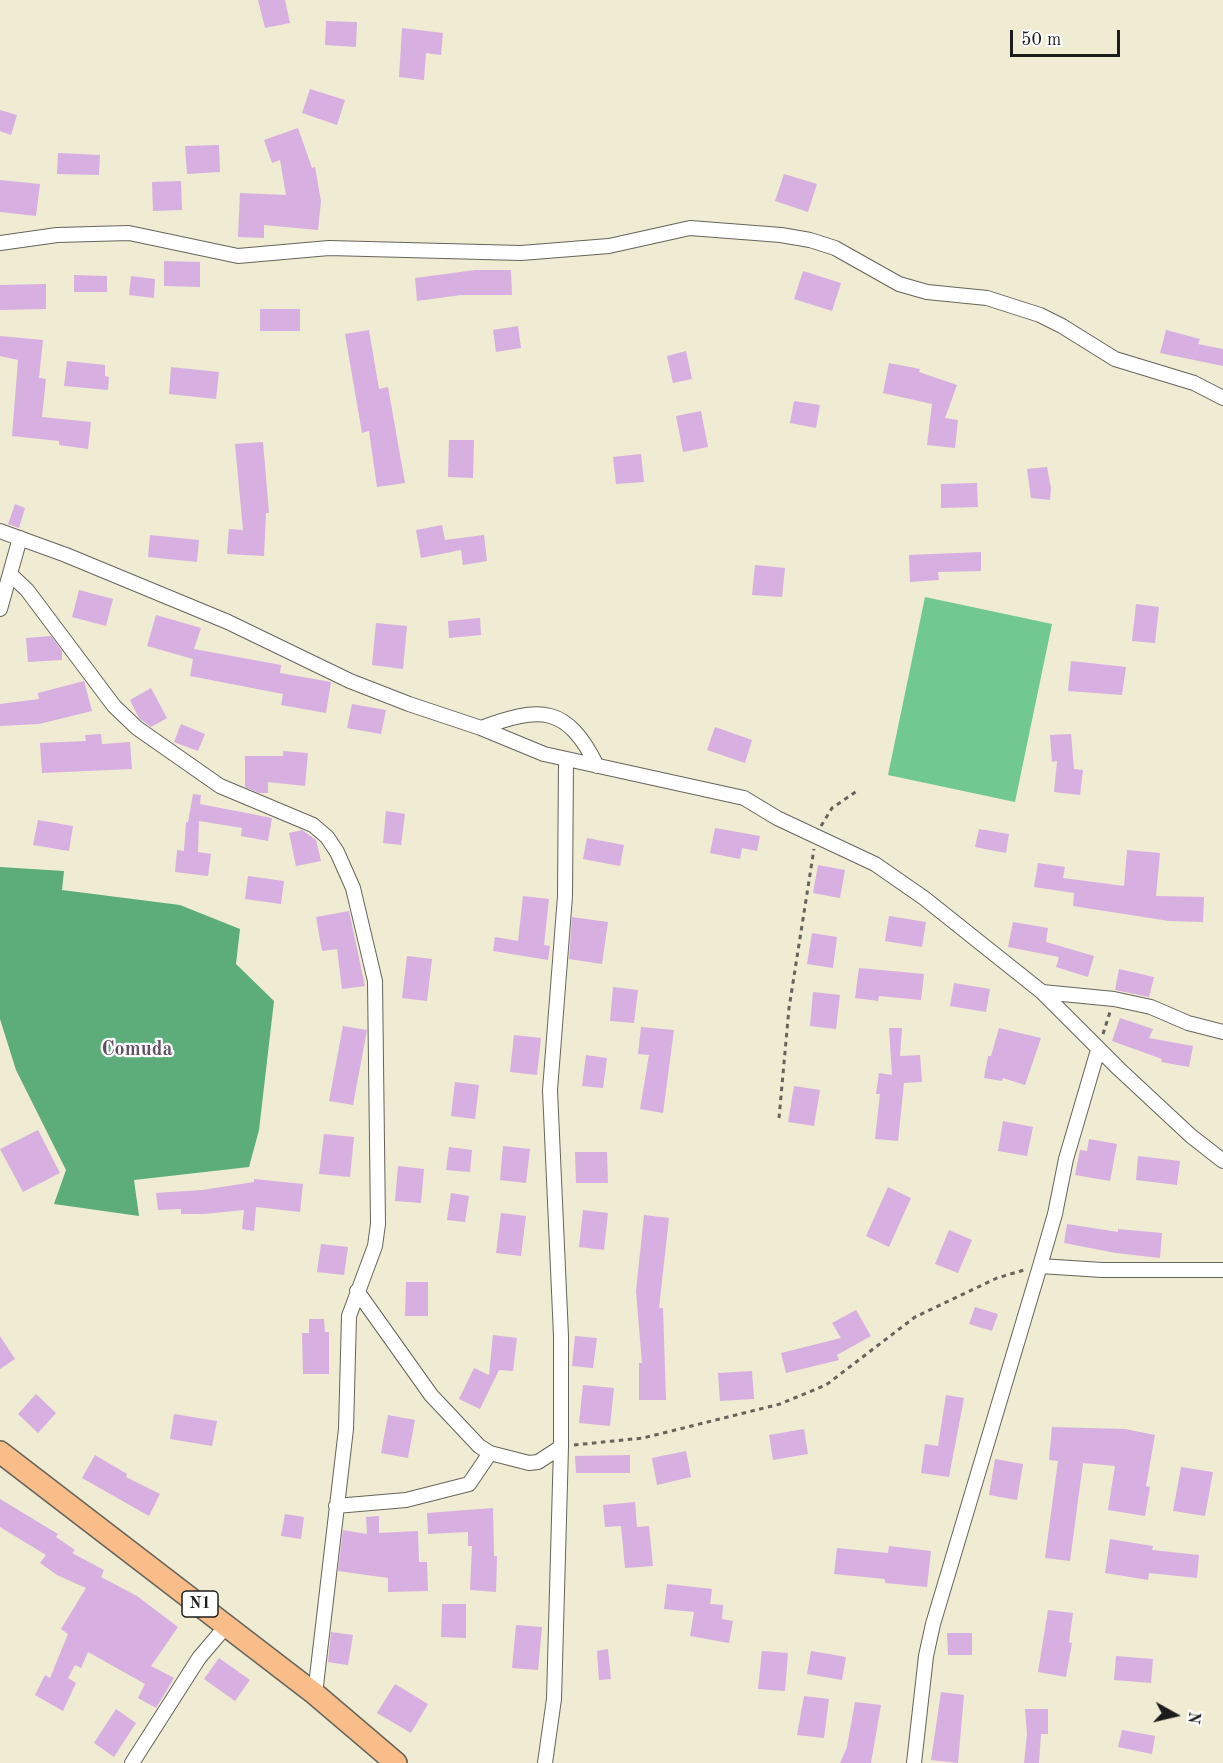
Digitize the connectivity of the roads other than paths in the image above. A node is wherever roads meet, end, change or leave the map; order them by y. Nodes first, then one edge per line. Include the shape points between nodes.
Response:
1 (0, 243) edge
2 (1223, 398) edge
3 (0, 531) edge
4 (20, 538) junction
5 (10, 574) junction
6 (0, 609) edge
7 (481, 728) junction
8 (566, 760) junction
9 (597, 766) junction
10 (1042, 992) junction
11 (1223, 1032) edge
12 (1098, 1050) junction
13 (1223, 1161) edge
14 (1040, 1266) junction
15 (1223, 1270) edge
16 (357, 1291) junction
17 (561, 1446) junction
18 (0, 1452) edge
19 (490, 1454) junction
20 (336, 1506) junction
21 (227, 1625) junction
22 (315, 1694) junction
23 (132, 1763) edge
24 (396, 1763) edge
25 (544, 1763) edge
26 (914, 1763) edge

1 - 2 street via 118,232 238,256 329,248 521,253 609,246 690,228 781,235 835,248 899,284 927,292 987,297 1040,315 1115,359 1194,383
3 - 4 street
4 - 5 street
4 - 7 street via 228,622 350,681
5 - 6 street
5 - 16 street via 27,590 114,706 136,728 220,786 313,825 337,852 353,888 375,981 378,1224 375,1245
7 - 8 street via 507,741
7 - 9 street via 515,715 554,716 579,735
8 - 9 street
8 - 17 street via 565,896 550,1090 561,1336
9 - 10 street via 744,798 875,864
10 - 11 street via 1151,1007
10 - 12 street
12 - 13 street
12 - 14 street
14 - 15 street
14 - 26 street via 933,1624
16 - 19 street via 431,1395 464,1434
16 - 20 street via 346,1334 346,1429
17 - 19 street via 537,1462
17 - 25 street via 554,1699
18 - 21 main road, N1
19 - 20 street via 469,1484 406,1500
20 - 22 street
21 - 22 main road, N1
21 - 23 street via 199,1658
22 - 24 main road, N1

